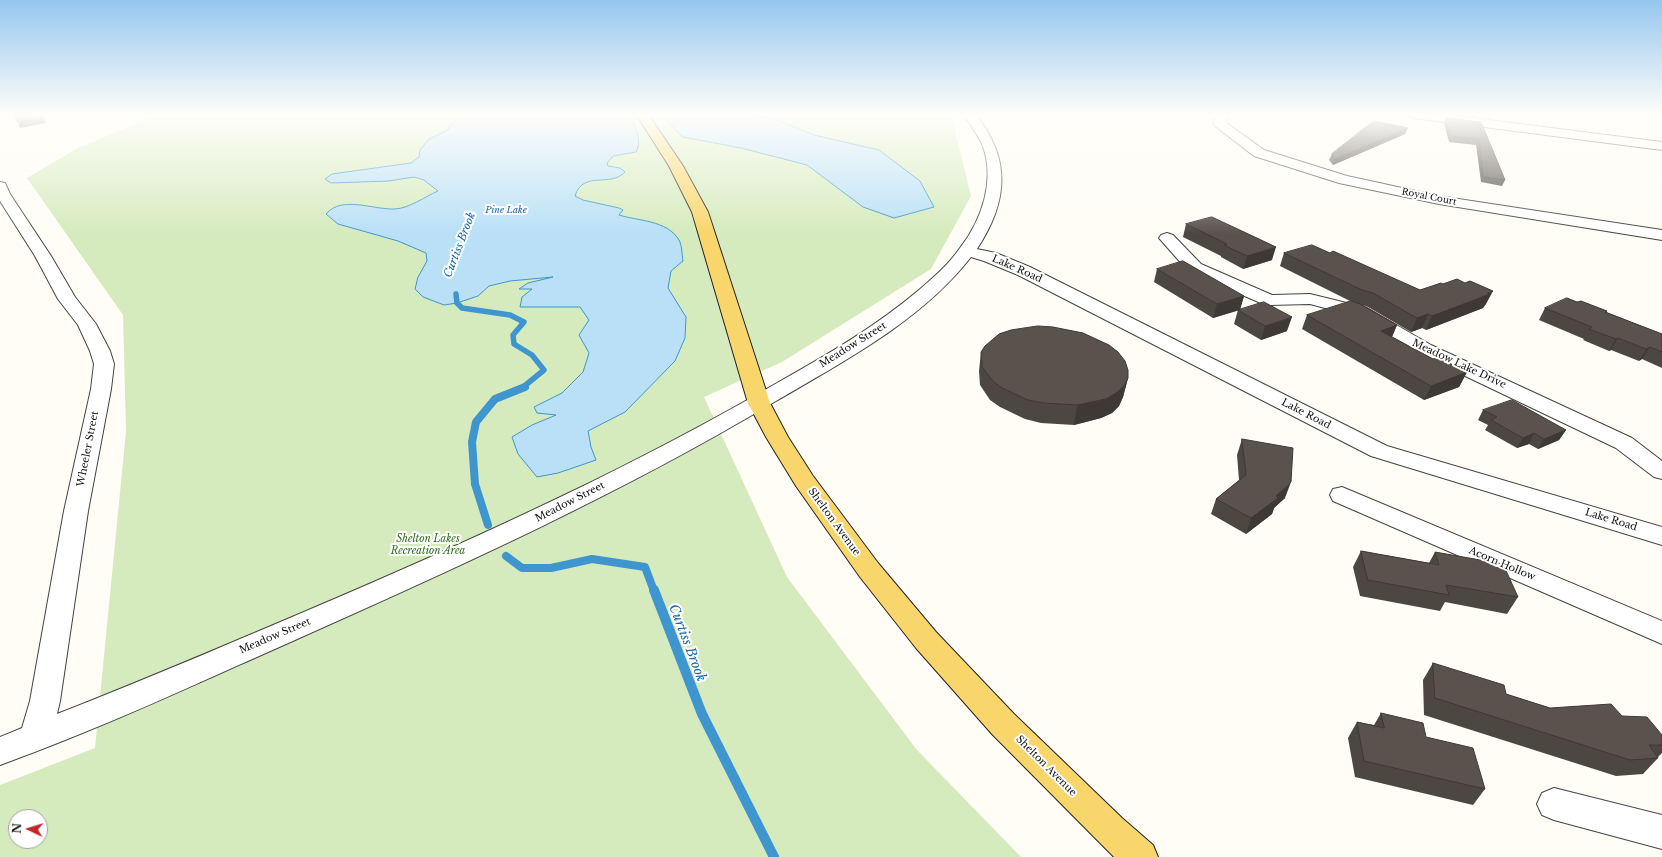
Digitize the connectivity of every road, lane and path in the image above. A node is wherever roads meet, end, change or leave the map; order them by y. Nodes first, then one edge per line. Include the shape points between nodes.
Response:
1 (668, 154) edge
2 (992, 154) edge
3 (1259, 154) edge
4 (0, 186) edge
5 (1662, 235) edge
6 (1167, 238) dead end
7 (967, 251) junction
8 (759, 403) junction
9 (1662, 472) edge
10 (1342, 495) dead end
11 (1662, 536) edge
12 (1662, 633) edge
13 (35, 738) junction
14 (0, 751) edge
15 (1554, 804) dead end
16 (1662, 832) edge
17 (1140, 857) edge

1 - 8 main road, Shelton Avenue via 700,212
2 - 7 street, Meadow Street via 992,200 983,226
3 - 5 street, Royal Court via 1344,180 1438,200
4 - 13 street, Wheeler Street via 67,299 87,324 104,364 76,511 45,701
6 - 9 street, Meadow Lake Drive via 1195,268 1269,300 1310,299 1361,312 1424,349 1624,443
7 - 8 street, Meadow Street via 946,275 874,334
7 - 11 street, Lake Road via 1024,271 1379,451
8 - 13 street, Meadow Street via 604,486 458,557
8 - 17 main road, Shelton Avenue via 804,481 869,570 926,640 1003,724
10 - 12 street, Acorn Hollow
13 - 14 street, Meadow Street
15 - 16 street

